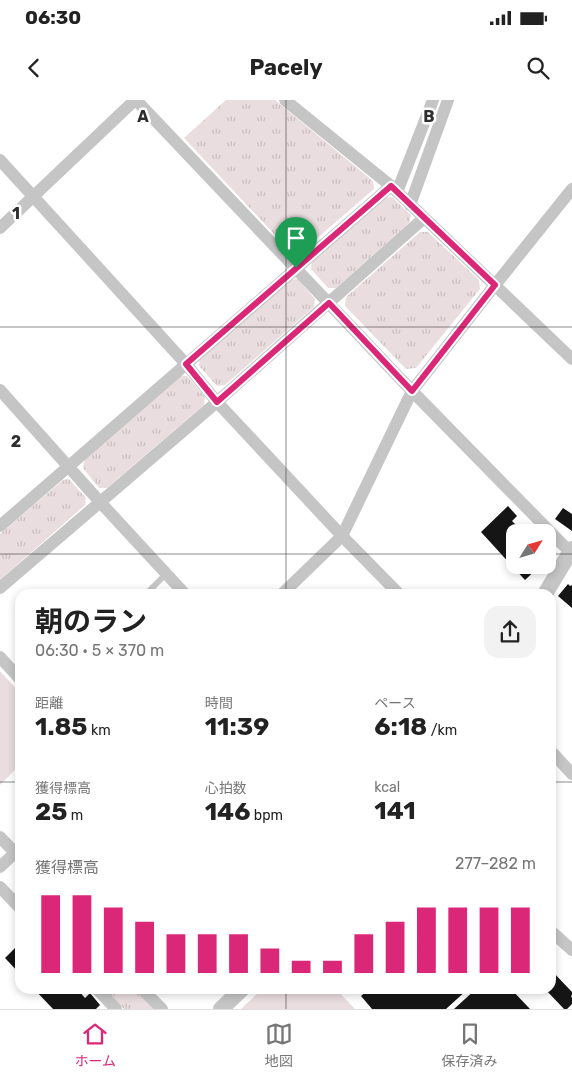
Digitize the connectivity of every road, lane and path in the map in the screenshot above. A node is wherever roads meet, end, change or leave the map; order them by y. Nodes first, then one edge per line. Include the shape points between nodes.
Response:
1 (135, 100) edge
2 (285, 100) edge
3 (433, 100) edge
4 (448, 100) edge
5 (0, 160) edge
6 (394, 189) junction
7 (572, 189) edge
8 (33, 197) junction
9 (410, 205) junction
10 (424, 218) junction
11 (0, 228) edge
12 (296, 268) junction
13 (495, 285) junction
14 (329, 303) junction
15 (572, 359) edge
16 (186, 364) junction
17 (0, 390) edge
18 (412, 391) junction
19 (217, 402) junction
20 (69, 467) junction
21 (100, 502) junction
22 (0, 526) edge
23 (342, 536) junction
24 (571, 552) edge
25 (166, 574) junction
26 (0, 588) edge
27 (151, 589) edge
28 (180, 589) edge
29 (287, 589) edge
30 (394, 589) edge
31 (548, 589) edge
32 (0, 657) edge
33 (15, 674) edge
34 (556, 756) edge
35 (572, 774) edge
36 (0, 837) edge
37 (15, 850) edge
38 (15, 855) edge
39 (0, 867) edge
40 (0, 887) edge
41 (15, 903) edge
42 (556, 936) edge
43 (572, 950) edge
44 (101, 994) edge
45 (147, 994) edge
46 (237, 994) edge
47 (116, 1009) edge
48 (162, 1009) edge
49 (221, 1009) edge

1 - 8 street
1 - 12 street
2 - 6 street
3 - 6 street
4 - 9 street
5 - 8 street
6 - 9 street
6 - 12 street
7 - 13 street
8 - 11 street
8 - 16 street
9 - 10 street
10 - 13 street
10 - 14 street
12 - 14 street
12 - 16 street
13 - 15 street
13 - 18 street
14 - 18 street
14 - 19 street
16 - 19 street
16 - 20 street
17 - 20 street
18 - 23 street
18 - 24 street
19 - 21 street
19 - 23 street
20 - 21 street
20 - 22 street
21 - 25 street
21 - 26 street
23 - 29 street
23 - 30 street
24 - 31 street
25 - 27 lane
25 - 28 street
32 - 33 street
34 - 35 street
36 - 37 street
38 - 39 street
40 - 41 street
42 - 43 street
44 - 47 street
45 - 48 street
46 - 49 street

